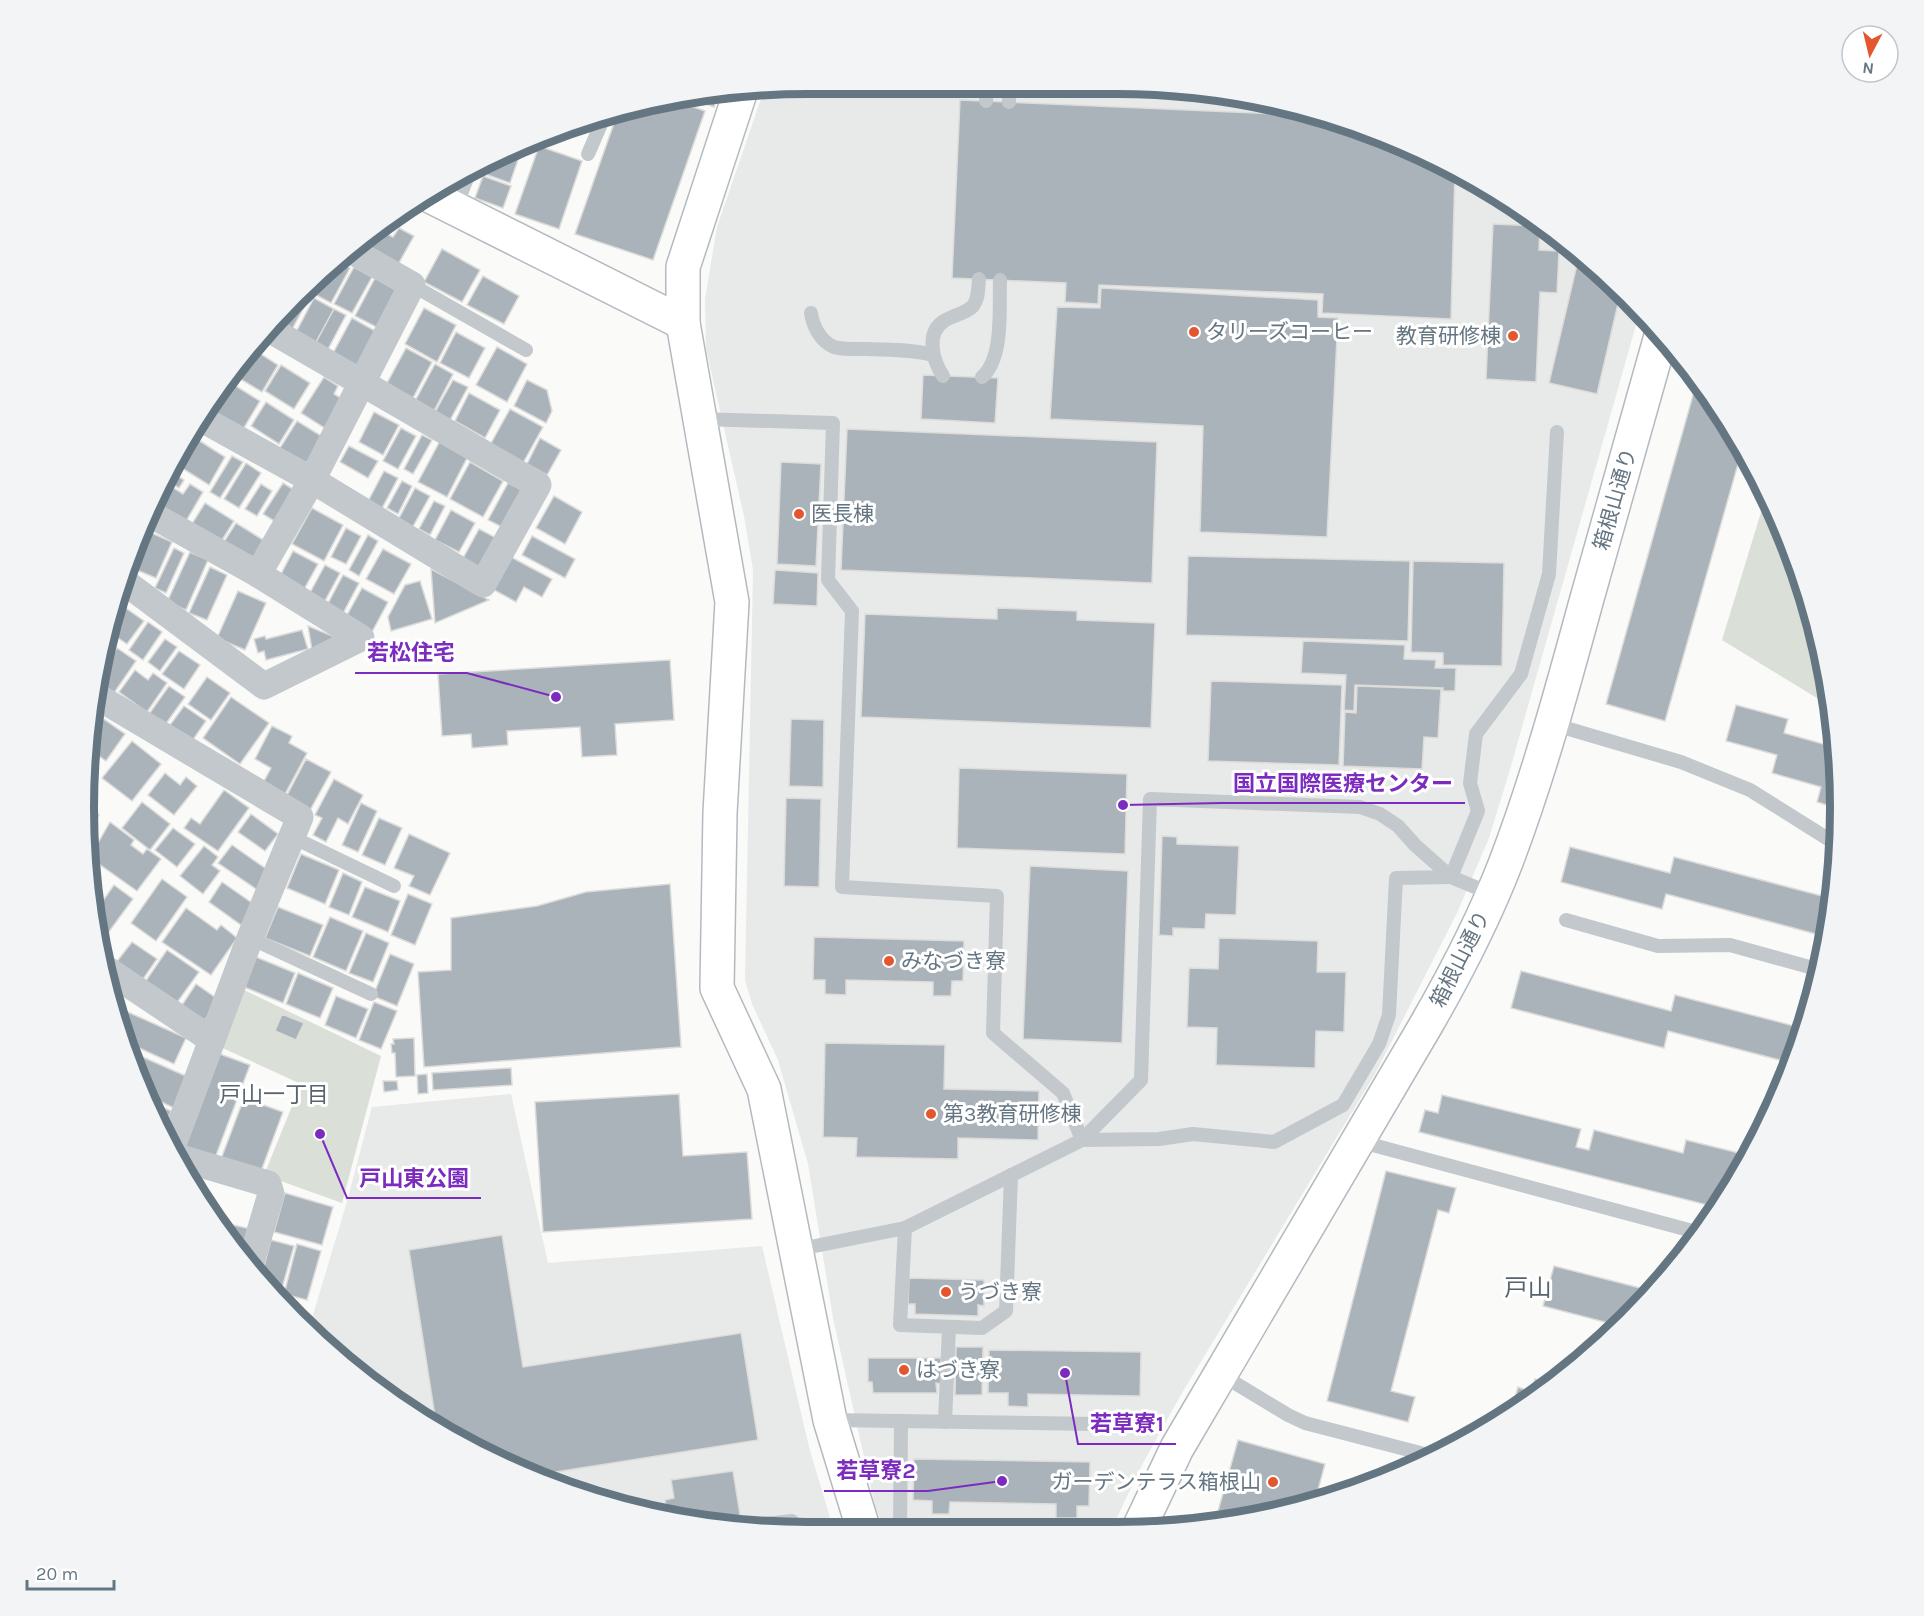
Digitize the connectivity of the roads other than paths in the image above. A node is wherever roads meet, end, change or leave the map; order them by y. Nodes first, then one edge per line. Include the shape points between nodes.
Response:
1 (986, 94) edge
2 (1009, 94) edge
3 (738, 98) edge
4 (986, 101) dead end
5 (1009, 102) dead end
6 (600, 126) edge
7 (588, 154) dead end
8 (453, 189) edge
9 (441, 202) edge
10 (359, 255) edge
11 (978, 279) dead end
12 (1000, 280) dead end
13 (412, 285) junction
14 (811, 313) dead end
15 (683, 323) junction
16 (276, 333) edge
17 (1658, 346) edge
18 (526, 350) dead end
19 (933, 355) junction
20 (943, 376) dead end
21 (982, 377) dead end
22 (363, 382) junction
23 (700, 419) junction
24 (208, 423) edge
25 (1557, 432) dead end
26 (312, 480) junction
27 (157, 518) edge
28 (258, 574) junction
29 (130, 586) edge
30 (103, 700) edge
31 (1552, 724) junction
32 (292, 837) junction
33 (1829, 839) edge
34 (1451, 877) junction
35 (394, 886) dead end
36 (1492, 894) junction
37 (1566, 920) dead end
38 (250, 938) junction
39 (1811, 968) edge
40 (115, 975) edge
41 (371, 994) dead end
42 (212, 1040) junction
43 (175, 1138) edge
44 (1082, 1140) junction
45 (1358, 1141) junction
46 (187, 1160) edge
47 (1011, 1176) junction
48 (905, 1228) junction
49 (1690, 1230) edge
50 (795, 1250) junction
51 (253, 1255) edge
52 (949, 1327) junction
53 (1220, 1374) junction
54 (830, 1419) junction
55 (901, 1421) junction
56 (945, 1422) junction
57 (1096, 1424) dead end
58 (1420, 1453) edge
59 (1142, 1521) edge
60 (861, 1522) edge
61 (900, 1522) edge

1 - 4 lane
2 - 5 lane
3 - 15 street via 683,267
6 - 7 lane
8 - 9 lane
9 - 15 street
10 - 13 street
11 - 19 lane via 977,299 971,308 941,322 933,337
12 - 21 lane via 997,349 994,363
13 - 18 lane
13 - 22 street
14 - 19 lane via 820,337 833,347 915,350
15 - 23 street
16 - 22 street
17 - 31 street, 箱根山通り
19 - 20 lane
22 - 26 street
22 - 26 street via 538,485 483,584
23 - 44 lane via 833,423 828,580 852,611 843,887 998,896 993,1033 1063,1093
23 - 50 street via 732,602 720,813 717,988 764,1089
24 - 26 street
25 - 34 lane via 1549,574 1521,674 1476,734 1470,783 1478,811
26 - 28 street
27 - 28 street
28 - 29 street via 361,638 264,686
30 - 32 street via 300,817
31 - 33 lane via 1681,762 1750,790
31 - 36 street, 箱根山通り via 1526,807
32 - 35 lane
32 - 38 street
34 - 36 lane
34 - 44 lane via 1396,878 1389,1015 1379,1044 1343,1104 1274,1142 1193,1134 1160,1139
34 - 44 lane via 1398,826 1360,807 1150,799 1141,1080
36 - 45 street, 箱根山通り via 1455,974
37 - 39 lane via 1658,946 1730,945
38 - 41 lane
38 - 42 street
40 - 42 street
42 - 43 street
44 - 47 lane
45 - 49 lane
45 - 53 street, 箱根山通り
46 - 51 street via 268,1184 271,1194
47 - 48 lane
47 - 52 lane via 1006,1311 982,1328
48 - 50 lane
48 - 52 lane via 900,1325
50 - 54 street
52 - 56 lane
53 - 58 lane via 1305,1424
53 - 59 street, 箱根山通り via 1177,1448
54 - 55 lane
54 - 60 street
55 - 56 lane
55 - 61 lane
56 - 57 lane

